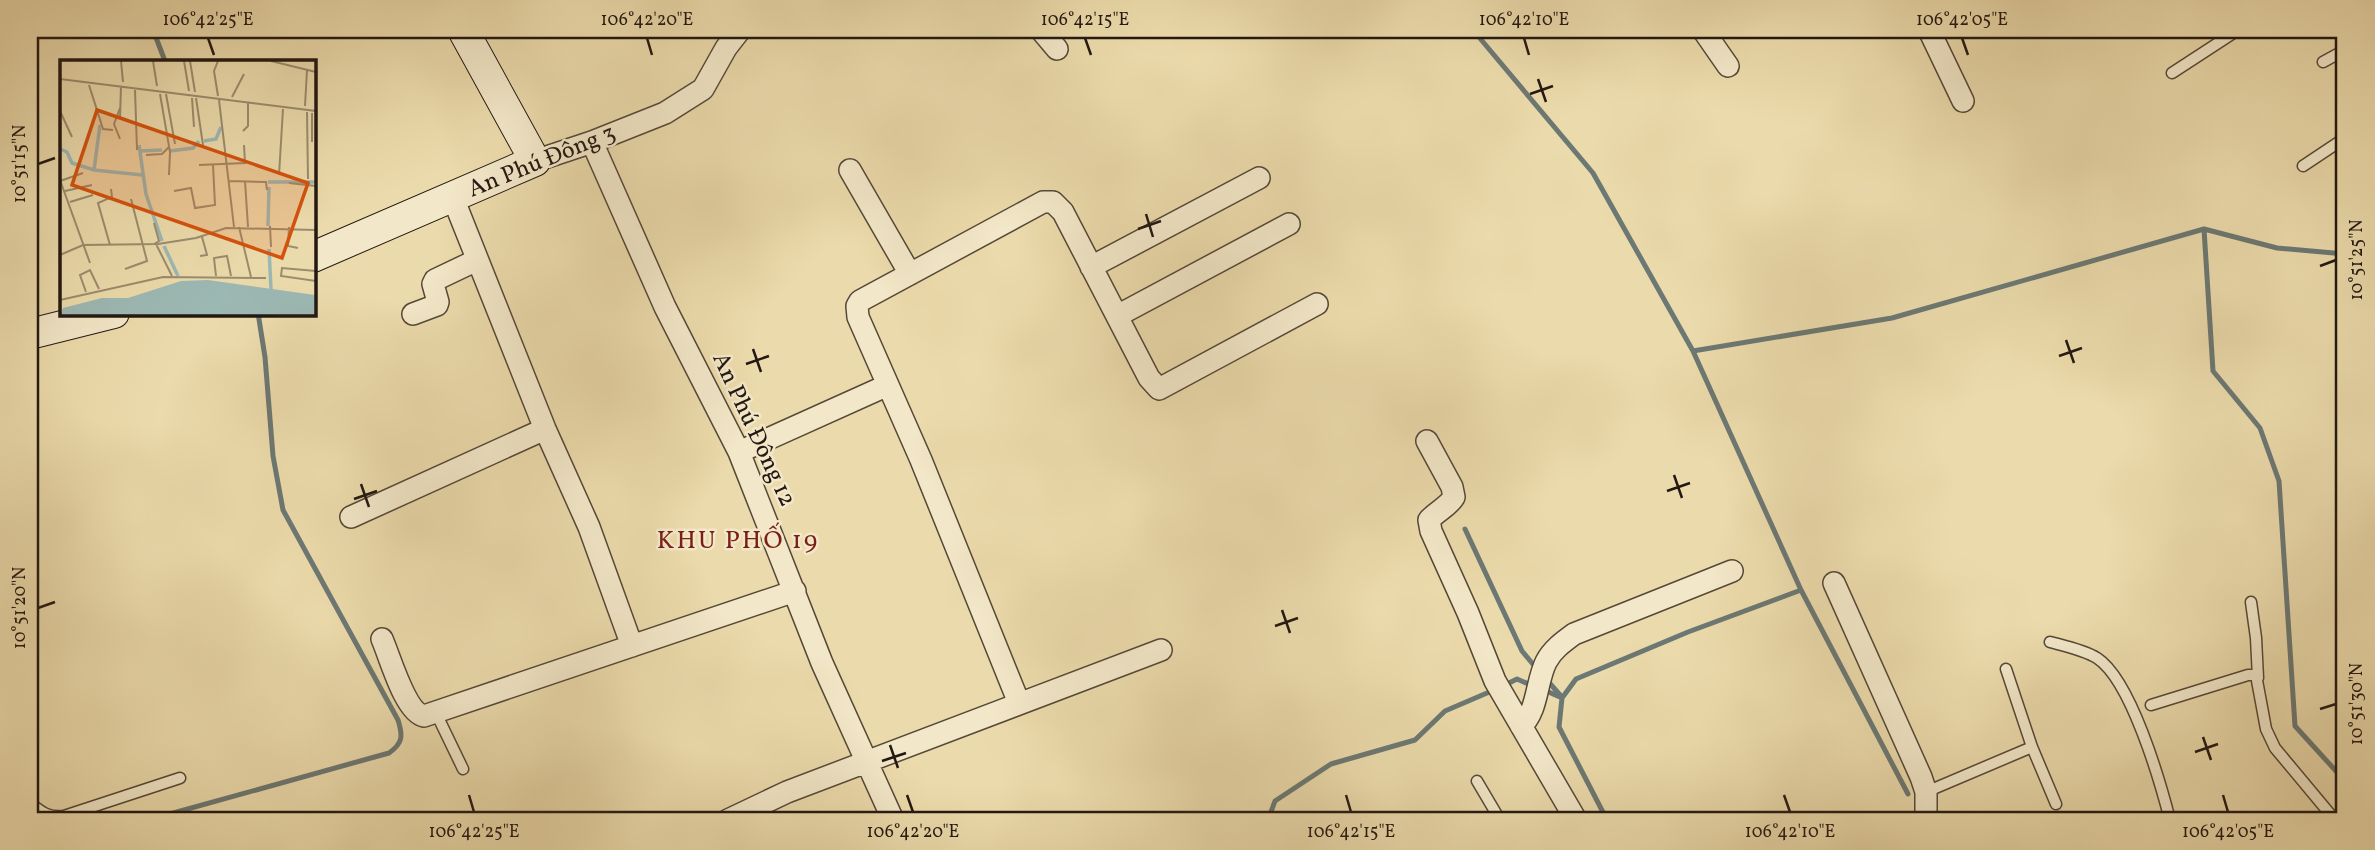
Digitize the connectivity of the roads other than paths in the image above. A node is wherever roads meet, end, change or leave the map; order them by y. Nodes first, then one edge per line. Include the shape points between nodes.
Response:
1 (463, 30) edge
2 (740, 30) edge
3 (1041, 30) edge
4 (1703, 30) edge
5 (1929, 30) edge
6 (2238, 30) edge
7 (1057, 49) dead end
8 (2345, 50) edge
9 (2323, 62) dead end
10 (1728, 66) dead end
11 (2172, 73) dead end
12 (1964, 101) dead end
13 (2345, 138) edge
14 (592, 142) junction
15 (535, 161) junction
16 (2303, 166) dead end
17 (850, 170) dead end
18 (1259, 178) dead end
19 (453, 198) junction
20 (1289, 224) dead end
21 (315, 256) edge
22 (477, 260) junction
23 (1091, 267) junction
24 (910, 274) junction
25 (1317, 304) dead end
26 (413, 314) dead end
27 (105, 315) edge
28 (1117, 316) junction
29 (30, 332) edge
30 (888, 385) junction
31 (545, 429) junction
32 (1427, 441) dead end
33 (739, 452) junction
34 (351, 517) dead end
35 (1732, 571) dead end
36 (1834, 583) dead end
37 (795, 591) junction
38 (2251, 602) dead end
39 (382, 639) dead end
40 (2050, 642) dead end
41 (632, 646) junction
42 (1161, 650) dead end
43 (2006, 669) dead end
44 (2257, 677) junction
45 (1019, 703) junction
46 (2151, 705) dead end
47 (436, 713) junction
48 (1521, 726) junction
49 (2032, 747) junction
50 (867, 761) junction
51 (463, 769) dead end
52 (180, 778) dead end
53 (1477, 781) dead end
54 (1926, 792) junction
55 (30, 803) edge
56 (2056, 804) dead end
57 (728, 820) edge
58 (893, 820) edge
59 (1500, 820) edge
60 (1576, 820) edge
61 (1926, 820) edge
62 (2171, 820) edge
63 (2335, 820) edge

1 - 15 street
2 - 14 street, An Phú Đông 3 via 704,89 665,113
3 - 7 street
4 - 10 street
5 - 12 street
6 - 11 lane
8 - 9 lane
13 - 16 lane
14 - 15 street, An Phú Đông 3
14 - 33 street, An Phú Đông 12 via 665,307
15 - 19 street, An Phú Đông 3
17 - 24 street
18 - 23 street
19 - 21 street, An Phú Đông 3
19 - 22 street
20 - 28 street
22 - 26 street via 435,281 437,304
22 - 31 street
23 - 24 street via 1063,212 1053,202 1043,202
23 - 28 street
24 - 30 street via 857,306
25 - 28 street via 1159,389
27 - 29 street
30 - 33 street
30 - 45 street
31 - 34 street
31 - 41 street via 589,527
32 - 48 street via 1454,497 1429,520 1431,531 1495,681
33 - 37 street, An Phú Đông 12
35 - 48 street via 1574,634 1545,665 1529,716
36 - 54 street
37 - 41 street
37 - 50 street, An Phú Đông 12
38 - 44 lane
39 - 47 street via 413,710 424,716
40 - 62 lane via 2096,658 2111,670 2158,774
41 - 47 street
42 - 45 street
43 - 49 lane
44 - 46 lane via 2248,675
44 - 63 lane via 2266,729 2275,748
45 - 50 street
47 - 51 lane
48 - 60 street
49 - 54 lane
49 - 56 lane
50 - 57 street
50 - 58 street, An Phú Đông 12
52 - 55 lane via 64,816 44,815
53 - 59 lane
54 - 61 street

